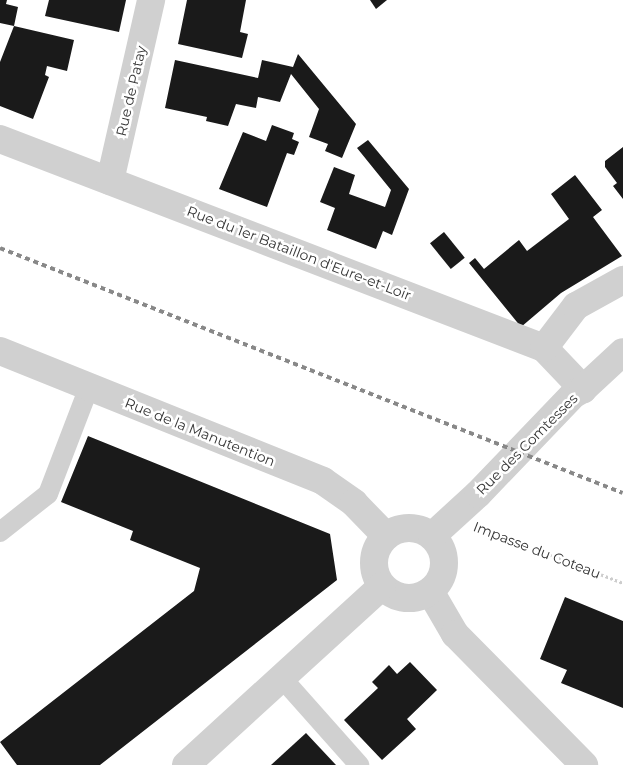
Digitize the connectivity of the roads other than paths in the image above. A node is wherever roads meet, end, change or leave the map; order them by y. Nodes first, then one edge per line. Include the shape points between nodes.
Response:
1 (151, 0) edge
2 (0, 139) edge
3 (110, 181) junction
4 (623, 280) edge
5 (544, 348) junction
6 (0, 351) edge
7 (623, 352) edge
8 (89, 387) junction
9 (578, 392) junction
10 (0, 532) edge
11 (386, 536) junction
12 (432, 536) junction
13 (382, 586) junction
14 (430, 591) junction
15 (281, 678) junction
16 (186, 765) edge
17 (359, 765) edge
18 (584, 765) edge

1 - 3 street, Rue de Patay
2 - 3 street, Rue du 1er Bataillon d'Eure-et-Loir
3 - 5 street, Rue du 1er Bataillon d'Eure-et-Loir
4 - 5 street via 576,306
5 - 9 street, Rue du 1er Bataillon d'Eure-et-Loir
6 - 8 street, Rue de la Manutention
7 - 9 street, Rue des Comtesses
8 - 10 lane via 48,494
8 - 11 street, Rue de la Manutention via 324,482 354,504
9 - 12 street, Rue des Comtesses
11 - 12 street via 414,528
11 - 13 street via 374,554 373,566
12 - 14 street via 441,550 444,565 437,584
13 - 14 street via 399,597 410,598
13 - 15 street
14 - 18 street via 455,634
15 - 16 street
15 - 17 lane

